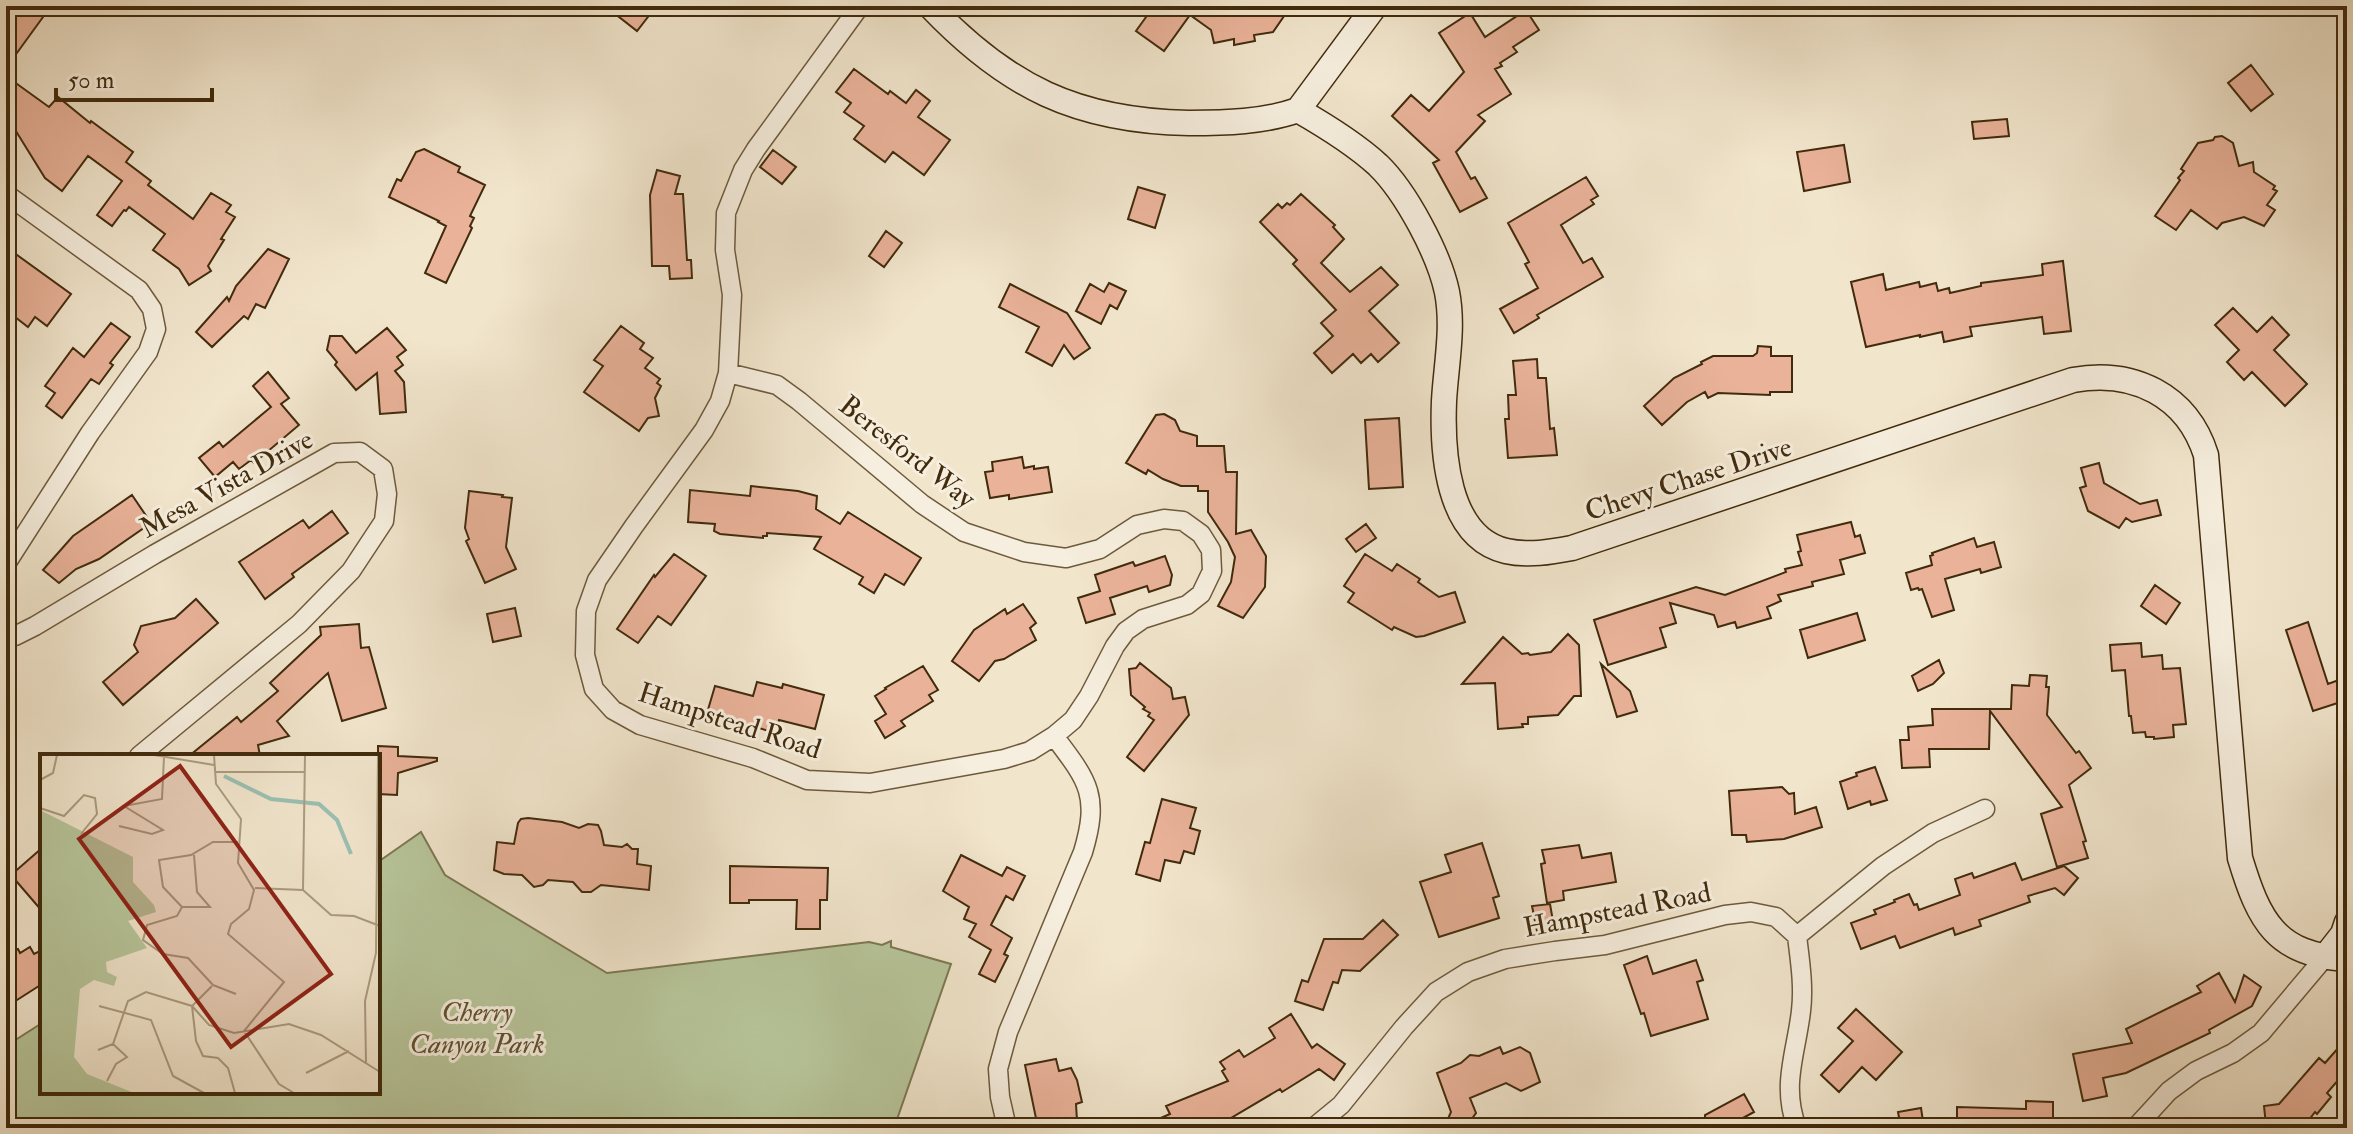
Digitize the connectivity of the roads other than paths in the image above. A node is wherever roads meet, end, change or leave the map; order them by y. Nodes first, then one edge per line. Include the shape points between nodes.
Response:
1 (860, 6) edge
2 (930, 6) edge
3 (1375, 6) edge
4 (1298, 110) junction
5 (6, 194) edge
6 (728, 373) junction
7 (6, 564) edge
8 (6, 633) edge
9 (1054, 736) junction
10 (141, 754) edge
11 (1985, 809) dead end
12 (2347, 922) edge
13 (1797, 936) junction
14 (2336, 958) edge
15 (1007, 1128) edge
16 (1313, 1128) edge
17 (1797, 1128) edge
18 (2135, 1128) edge

1 - 6 street, Hampstead Road via 756,149 726,213 732,295
2 - 4 main road via 978,53 1065,104 1153,122 1210,123 1278,117
3 - 4 main road
4 - 14 main road, Chevy Chase Drive via 1353,144 1380,168 1422,228 1447,290 1450,313 1446,473 1471,530 1503,551 1572,548 2073,380 2094,376 2131,382 2171,399 2200,436 2206,455 2240,858 2249,890 2275,932 2299,950
5 - 7 street via 139,290 152,309 156,329 148,352
6 - 9 street, Beresford Way via 777,385 964,532 1024,552 1066,558 1100,549 1137,525 1164,519 1183,521 1201,534 1211,550 1212,571 1201,594 1126,631 1073,720
6 - 9 street, Hampstead Road via 704,430 597,580 586,611 585,655 594,689 613,710 640,725 753,758 807,780 870,783 1004,759
8 - 10 street, Mesa Vista Drive via 15,636 35,626 334,453 360,452 383,469 384,521 351,571 299,624
9 - 15 street via 1083,775 1091,826 1008,1032 998,1069
11 - 13 street via 1933,833 1883,866
12 - 14 main road
13 - 16 street, Hampstead Road via 1776,917 1751,912 1605,945 1505,959 1468,972 1436,992 1341,1105
13 - 17 street via 1801,1013 1789,1082
14 - 18 street via 2261,1033 2169,1091

